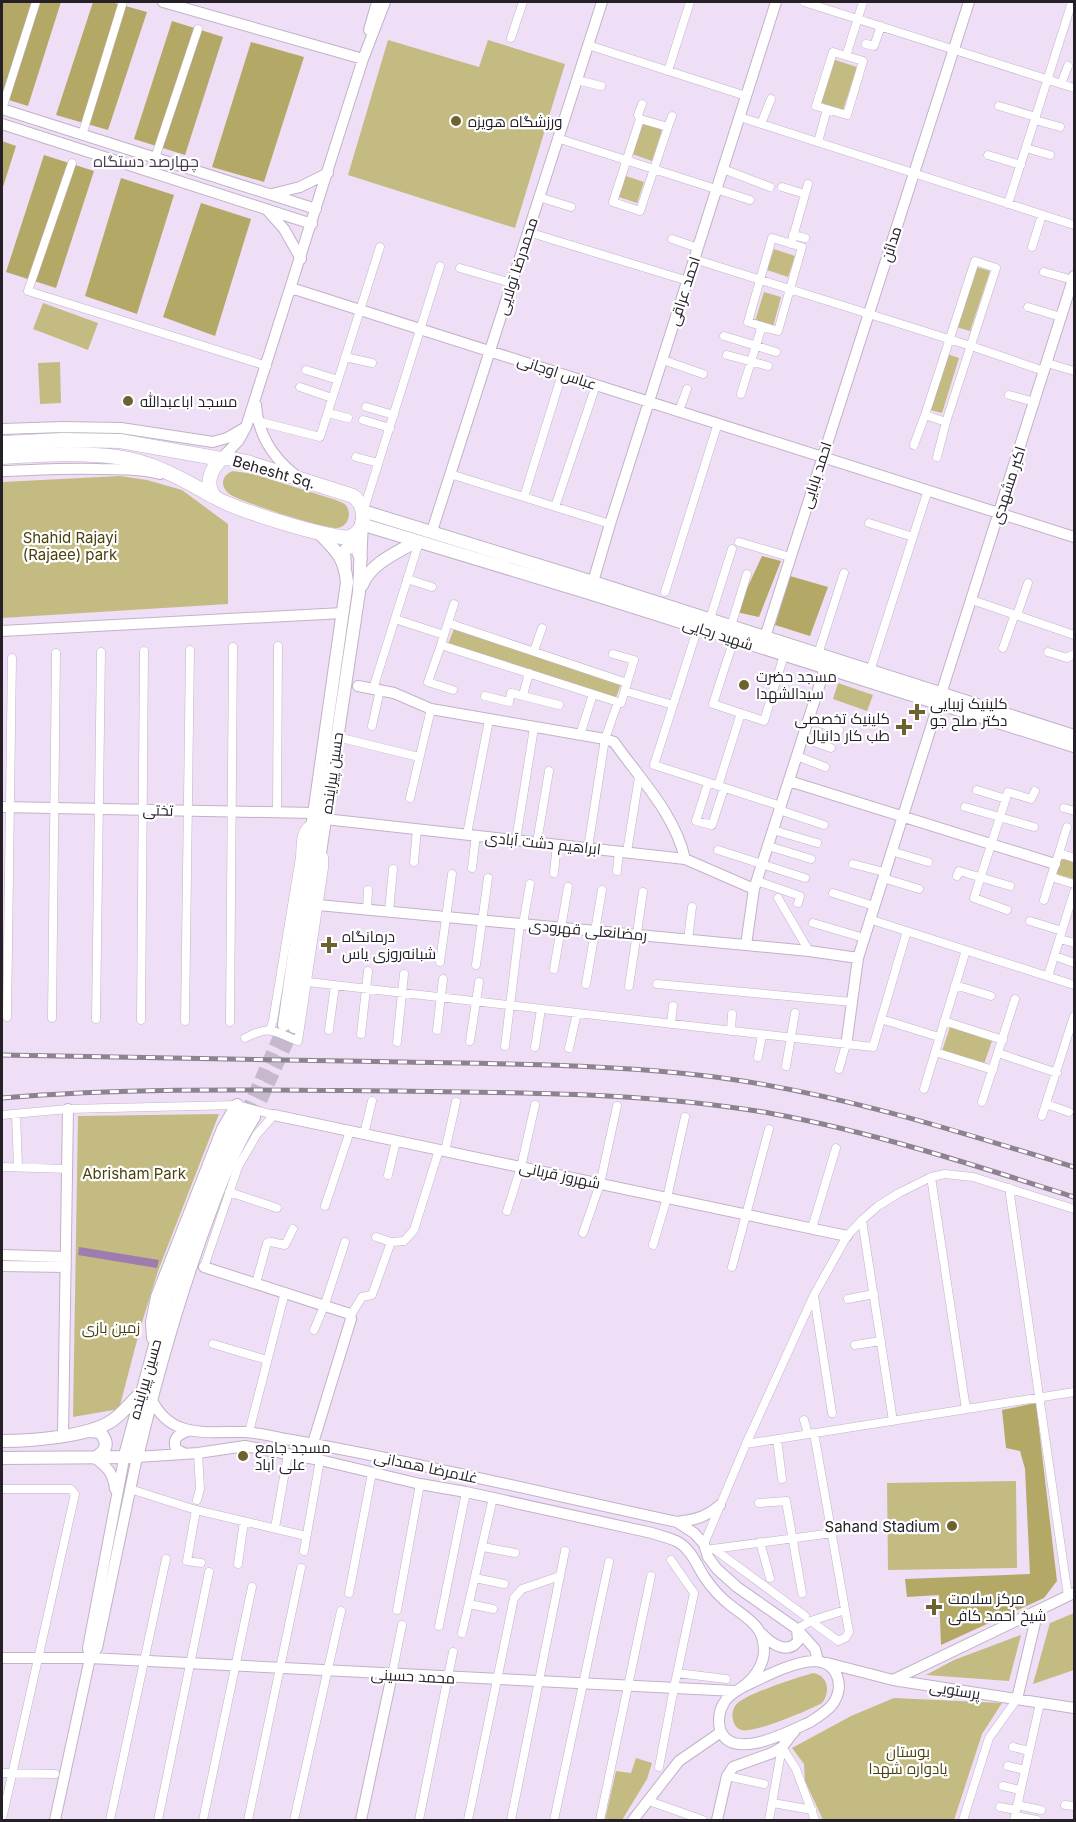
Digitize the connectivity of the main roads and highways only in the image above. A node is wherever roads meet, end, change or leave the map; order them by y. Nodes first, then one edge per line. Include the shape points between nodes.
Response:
1 (2, 443) edge
2 (191, 454) junction
3 (2, 457) edge
4 (221, 459) junction
5 (190, 483) junction
6 (214, 497) junction
7 (362, 519) junction
8 (319, 532) junction
9 (418, 541) junction
10 (362, 560) junction
11 (345, 567) junction
12 (591, 587) junction
13 (359, 592) junction
14 (763, 642) junction
15 (940, 698) junction
16 (1074, 736) edge
17 (1074, 746) edge
18 (317, 818) junction
19 (289, 1026) tunnel mouth
20 (146, 1395) junction
21 (146, 1421) junction
22 (132, 1422) junction
23 (89, 1431) junction
24 (2, 1441) edge
25 (2, 1458) edge
26 (94, 1458) junction
27 (123, 1459) junction

1 - 2 highway via 120,441
2 - 4 highway
2 - 5 highway via 206,469 203,480
3 - 5 highway via 118,457
4 - 6 highway, Behesht Sq. via 210,479
4 - 7 highway, Behesht Sq. via 238,460 353,496 360,503
5 - 6 highway
6 - 8 highway via 242,510
7 - 8 highway via 350,537
7 - 9 main road, شهید رجایی
7 - 10 main road, حسین پیراینده
7 - 12 main road, شهید رجایی via 432,531
8 - 11 main road
9 - 12 main road, شهید رجایی
9 - 13 main road via 371,569
10 - 11 main road via 357,549 347,548
10 - 13 main road, حسین پیراینده
11 - 18 main road, حسین پیراینده via 347,582
12 - 14 main road, شهید رجایی via 710,619
12 - 14 main road, شهید رجایی via 734,639
13 - 18 main road, حسین پیراینده via 337,738
14 - 15 main road, شهید رجایی via 818,654
14 - 15 main road, شهید رجایی via 784,655 825,668
15 - 16 main road, شهید رجایی
15 - 17 main road, شهید رجایی
18 - 19 main road, حسین پیراینده
20 - 20 main road, حسین پیراینده via 207,1220 240,1139 246,1112 218,1139 157,1297
20 - 21 main road, حسین پیراینده
20 - 22 main road, حسین پیراینده
20 - 23 main road via 112,1421
21 - 22 main road
21 - 27 main road, حسین پیراینده via 137,1457
22 - 23 main road
22 - 27 main road, حسین پیراینده
23 - 24 main road via 21,1442
23 - 26 main road via 100,1432 105,1438 103,1453
25 - 26 main road
26 - 27 main road

